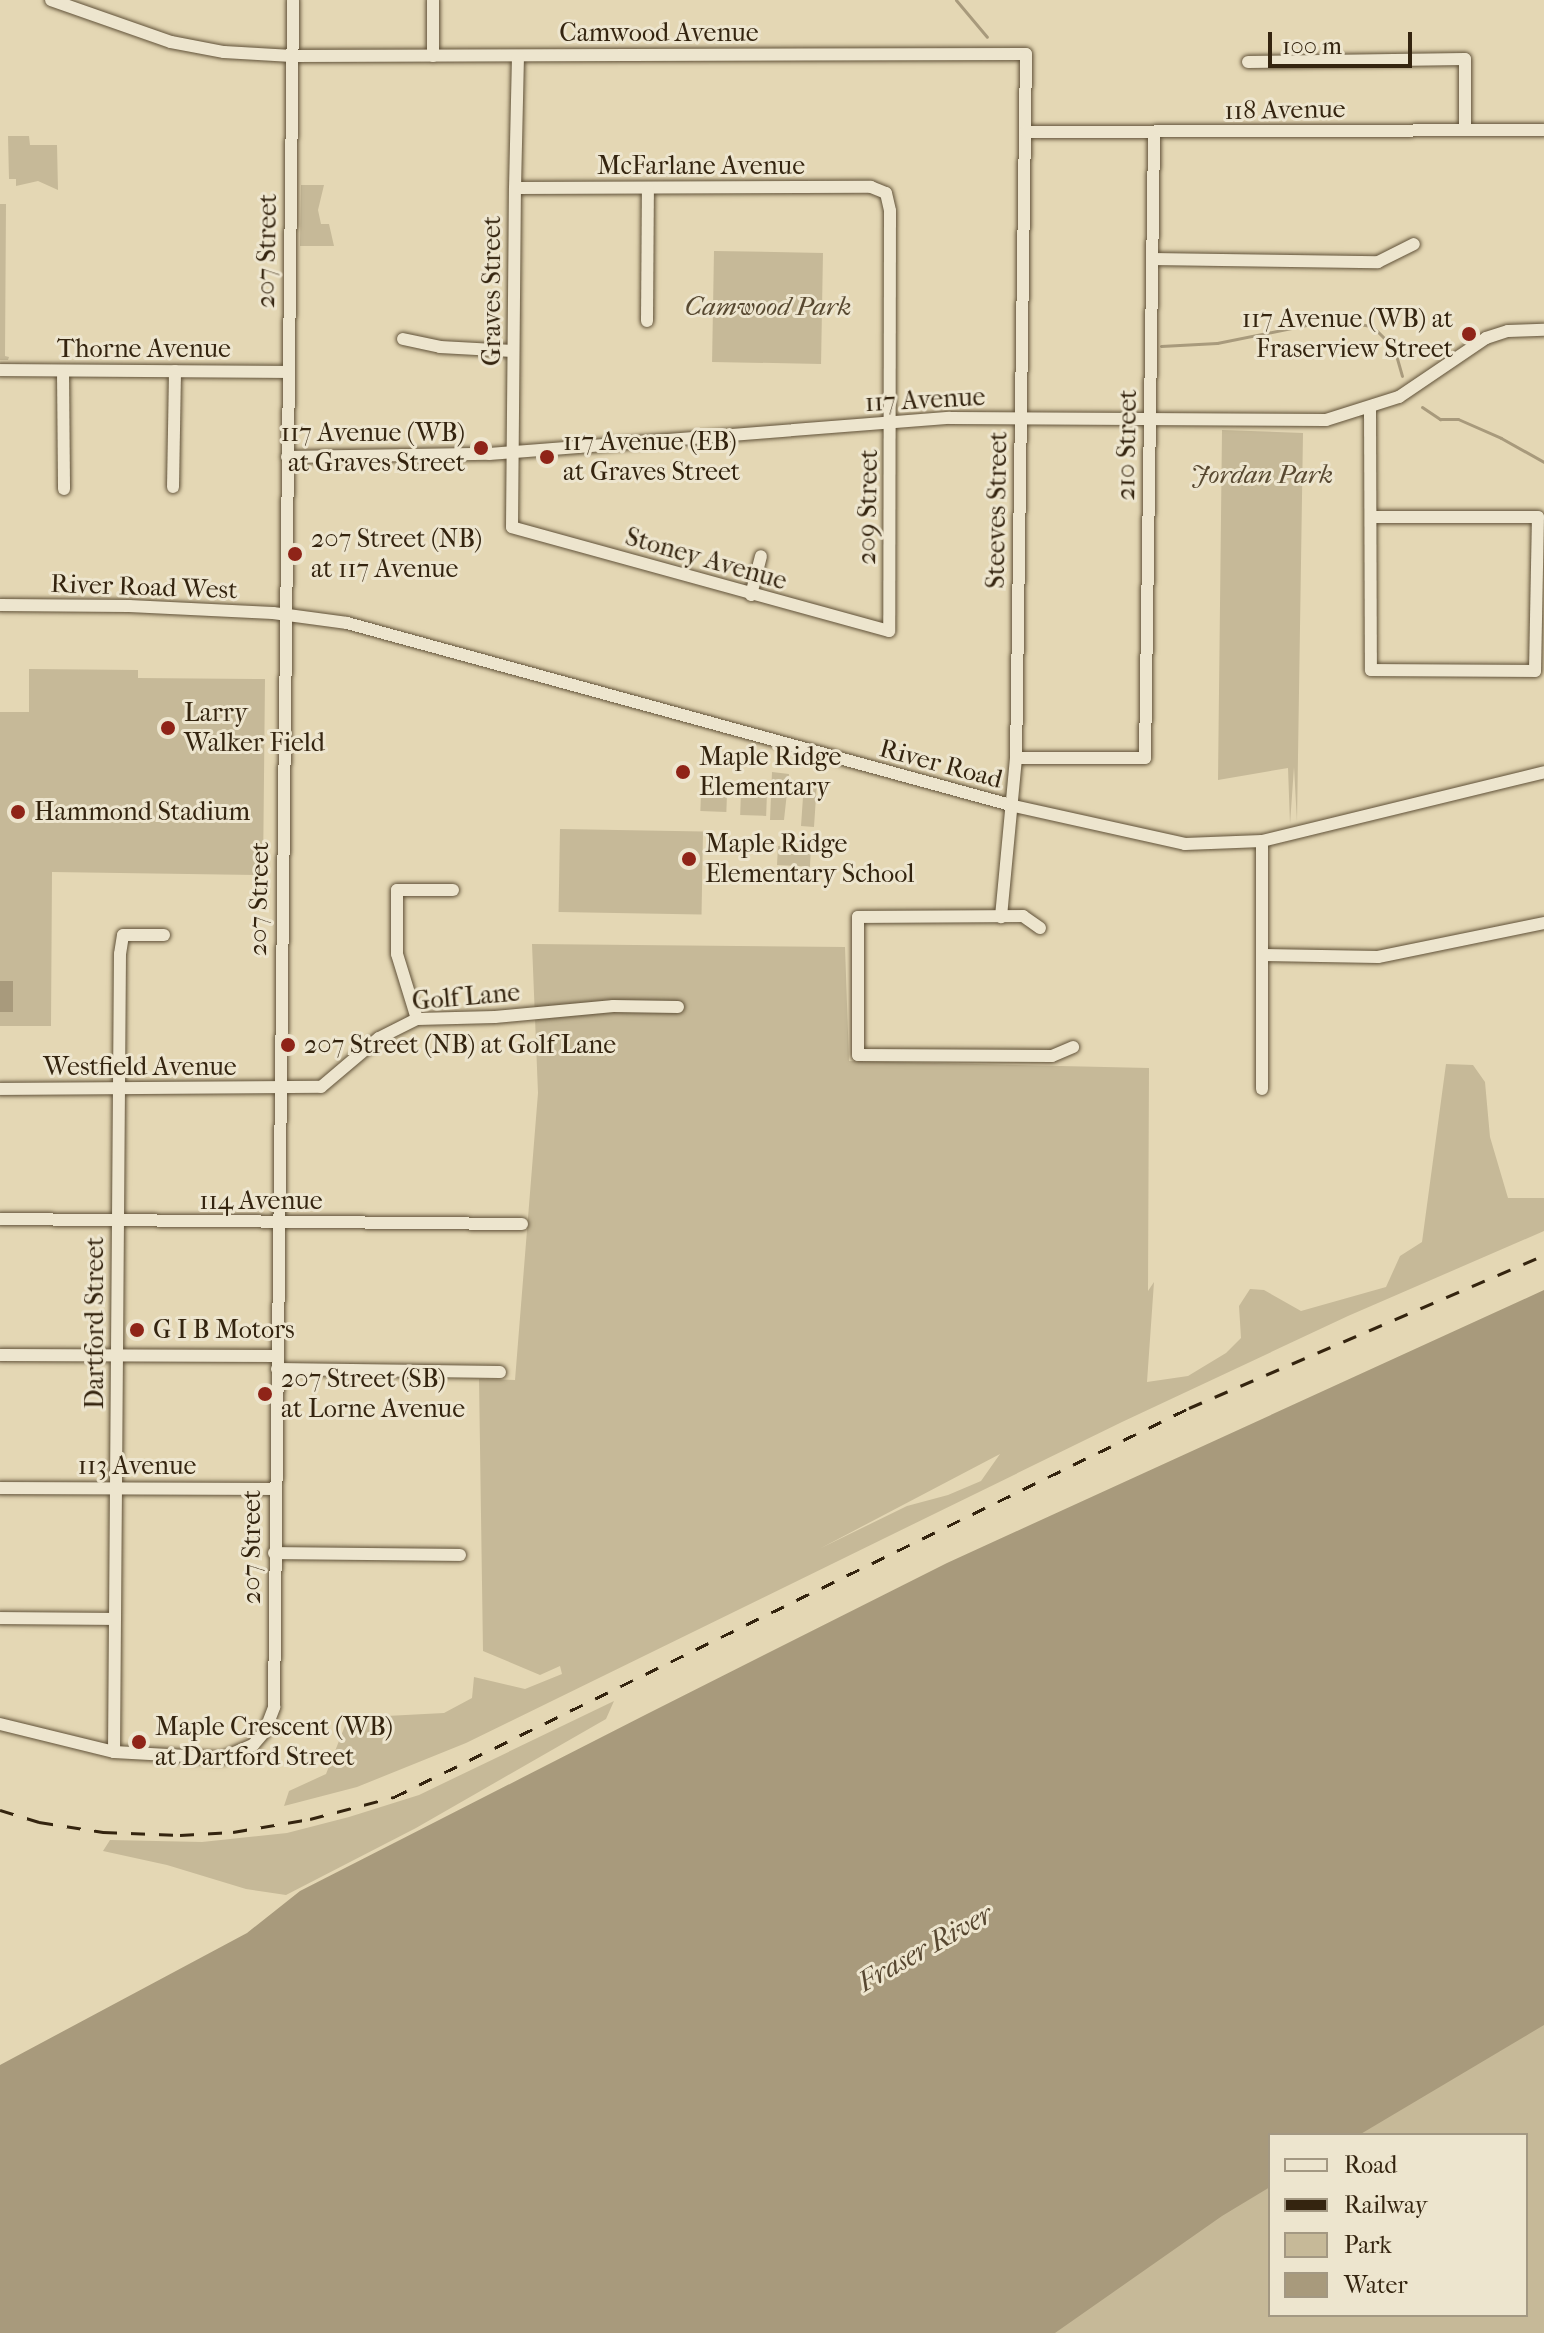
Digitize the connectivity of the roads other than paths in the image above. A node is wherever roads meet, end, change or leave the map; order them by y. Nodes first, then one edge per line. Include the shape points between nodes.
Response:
1 (51, 0) edge
2 (293, 0) edge
3 (433, 0) edge
4 (1026, 54) joint
5 (292, 56) junction
6 (433, 56) junction
7 (518, 56) junction
8 (1248, 62) dead end
9 (1465, 130) junction
10 (1544, 130) edge
11 (1026, 132) junction
12 (1154, 133) junction
13 (515, 188) junction
14 (648, 188) junction
15 (886, 193) joint
16 (1414, 244) dead end
17 (1152, 259) junction
18 (647, 321) dead end
19 (1544, 330) edge
20 (403, 339) dead end
21 (513, 351) junction
22 (0, 370) edge
23 (63, 371) junction
24 (175, 371) junction
25 (288, 372) junction
26 (1370, 409) junction
27 (1020, 418) junction
28 (1150, 419) junction
29 (891, 422) junction
30 (513, 451) junction
31 (287, 457) junction
32 (173, 487) dead end
33 (64, 489) dead end
34 (1373, 517) junction
35 (512, 527) joint
36 (761, 556) dead end
37 (751, 595) junction
38 (0, 605) edge
39 (286, 614) junction
40 (889, 631) joint
41 (1016, 758) junction
42 (1544, 772) edge
43 (1014, 806) junction
44 (1262, 841) junction
45 (453, 890) dead end
46 (1001, 917) junction
47 (1544, 923) edge
48 (1040, 928) dead end
49 (164, 935) dead end
50 (1264, 955) junction
51 (678, 1007) dead end
52 (417, 1019) junction
53 (1073, 1047) dead end
54 (0, 1089) edge
55 (121, 1089) junction
56 (279, 1089) junction
57 (1262, 1089) dead end
58 (0, 1219) edge
59 (118, 1222) junction
60 (278, 1223) junction
61 (522, 1224) dead end
62 (0, 1355) edge
63 (117, 1356) junction
64 (277, 1362) junction
65 (500, 1372) dead end
66 (0, 1488) edge
67 (116, 1488) junction
68 (274, 1489) junction
69 (274, 1553) junction
70 (460, 1555) dead end
71 (0, 1618) edge
72 (115, 1619) junction
73 (0, 1724) edge
74 (114, 1752) junction

1 - 5 street via 171,42
2 - 5 street, 207 Street
3 - 6 street
4 - 7 street, Camwood Avenue
4 - 11 street, Steeves Street
5 - 6 street, Camwood Avenue
5 - 25 street, 207 Street
6 - 7 street, Camwood Avenue
7 - 13 street, Graves Street
8 - 9 street via 1465,59
9 - 10 street, 118 Avenue
9 - 12 street, 118 Avenue
11 - 12 street, 118 Avenue
11 - 27 street, Steeves Street
12 - 17 street, 210 Street
13 - 14 street, McFarlane Avenue
13 - 21 street, Graves Street
14 - 15 street, McFarlane Avenue via 871,187
14 - 18 street
15 - 29 street, 209 Street
16 - 17 street via 1378,262
17 - 28 street, 210 Street
19 - 26 street, 117 Avenue via 1486,338 1399,397
20 - 21 street
21 - 30 street, Graves Street
22 - 23 street, Thorne Avenue
23 - 24 street, Thorne Avenue
23 - 33 street
24 - 25 street, Thorne Avenue
24 - 32 street
25 - 31 street, 207 Street
26 - 28 street, 117 Avenue via 1312,421
26 - 34 street
27 - 28 street, 117 Avenue
27 - 29 street, 117 Avenue
27 - 41 street, Steeves Street
28 - 41 street, 210 Street via 1145,758
29 - 30 street, 117 Avenue
29 - 40 street, 209 Street
30 - 31 street, 117 Avenue
30 - 35 street, Graves Street
31 - 39 street, 207 Street
34 - 34 street via 1538,517 1535,671 1371,670
35 - 37 street, Stoney Avenue
36 - 37 street
37 - 40 street, Stoney Avenue
38 - 39 street, River Road West
39 - 43 street, River Road via 357,625
39 - 56 street, 207 Street
41 - 43 street, Steeves Street
42 - 44 street, River Road
43 - 44 street, River Road via 1185,844
43 - 46 street, Steeves Street
44 - 50 street
45 - 52 street via 397,890 397,954
46 - 48 street via 1023,916
46 - 53 street via 858,917 858,1055 1052,1056
47 - 50 street via 1378,957
49 - 55 street, Dartford Street via 123,935
50 - 57 street
51 - 52 street, Golf Lane
52 - 56 street, Golf Lane via 379,1038 329,1083
54 - 55 street, Westfield Avenue
55 - 56 street, Westfield Avenue
55 - 59 street, Dartford Street
56 - 60 street, 207 Street
58 - 59 street, 114 Avenue
59 - 60 street, 114 Avenue
59 - 63 street, Dartford Street
60 - 61 street, 114 Avenue
60 - 64 street, 207 Street
62 - 63 street
63 - 64 street
63 - 67 street, Dartford Street
64 - 65 street
64 - 68 street, 207 Street
66 - 67 street, 113 Avenue
67 - 68 street, 113 Avenue
67 - 72 street, Dartford Street
68 - 69 street, 207 Street
69 - 70 street
69 - 74 street, 207 Street via 274,1707 265,1731 253,1745 222,1758
71 - 72 street
72 - 74 street, Dartford Street
73 - 74 street

